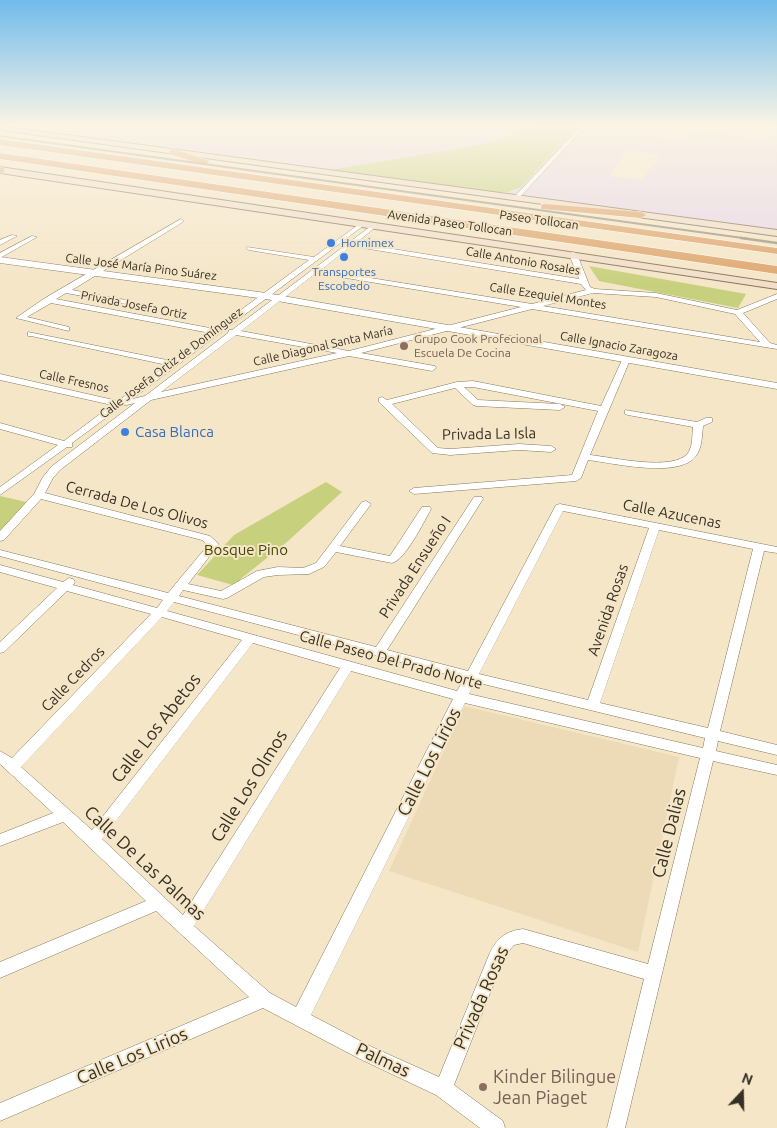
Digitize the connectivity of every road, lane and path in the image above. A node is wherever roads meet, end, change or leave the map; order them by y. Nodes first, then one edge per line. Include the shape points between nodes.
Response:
1 (62, 179) edge
2 (158, 179) edge
3 (268, 179) edge
4 (272, 179) edge
5 (377, 179) edge
6 (535, 179) edge
7 (278, 180) junction
8 (179, 195) junction
9 (518, 197) junction
10 (404, 198) junction
11 (390, 212) junction
12 (641, 215) junction
13 (181, 221) dead end
14 (364, 223) junction
15 (375, 225) junction
16 (777, 233) edge
17 (14, 236) dead end
18 (34, 237) dead end
19 (0, 243) edge
20 (349, 244) junction
21 (288, 247) dead end
22 (249, 248) dead end
23 (777, 251) edge
24 (324, 253) junction
25 (574, 254) junction
26 (0, 256) edge
27 (315, 259) junction
28 (0, 260) edge
29 (314, 270) junction
30 (777, 270) edge
31 (94, 273) junction
32 (584, 282) junction
33 (777, 286) edge
34 (65, 291) junction
35 (593, 291) junction
36 (266, 296) junction
37 (777, 296) edge
38 (279, 298) junction
39 (48, 300) junction
40 (123, 302) dead end
41 (536, 307) junction
42 (738, 312) junction
43 (66, 328) dead end
44 (449, 328) junction
45 (216, 332) junction
46 (232, 332) junction
47 (31, 334) dead end
48 (766, 345) junction
49 (777, 347) edge
50 (350, 353) junction
51 (777, 353) edge
52 (626, 360) junction
53 (175, 364) junction
54 (432, 368) dead end
55 (0, 378) edge
56 (457, 385) junction
57 (777, 386) edge
58 (144, 400) junction
59 (557, 403) junction
60 (120, 404) junction
61 (602, 412) junction
62 (628, 412) dead end
63 (709, 420) dead end
64 (698, 425) junction
65 (0, 426) edge
66 (66, 444) junction
67 (80, 448) junction
68 (551, 449) dead end
69 (585, 457) junction
70 (414, 491) dead end
71 (0, 492) edge
72 (38, 495) junction
73 (478, 499) dead end
74 (366, 504) dead end
75 (560, 508) joint
76 (426, 509) dead end
77 (654, 526) junction
78 (0, 538) edge
79 (759, 547) junction
80 (333, 548) junction
81 (777, 550) edge
82 (0, 552) edge
83 (0, 568) edge
84 (77, 573) junction
85 (66, 585) junction
86 (182, 586) junction
87 (168, 598) junction
88 (158, 614) junction
89 (249, 639) junction
90 (0, 649) edge
91 (378, 652) junction
92 (348, 666) junction
93 (473, 677) junction
94 (461, 697) junction
95 (593, 705) junction
96 (714, 734) junction
97 (777, 750) edge
98 (710, 754) junction
99 (0, 756) edge
100 (12, 767) junction
101 (777, 770) edge
102 (64, 815) junction
103 (0, 840) edge
104 (93, 840) junction
105 (158, 903) junction
106 (184, 928) junction
107 (0, 970) edge
108 (654, 974) junction
109 (264, 999) junction
110 (300, 1018) junction
111 (443, 1088) junction
112 (0, 1112) edge
113 (496, 1128) edge
114 (616, 1128) edge

1 - 8 main road, Avenida Paseo Tollocan
2 - 11 highway, Paseo Tollocan
3 - 7 highway, Paseo Tollocan
4 - 7 highway
5 - 9 main road
6 - 9 street
7 - 10 highway, Paseo Tollocan
8 - 11 highway
8 - 14 main road, Avenida Paseo Tollocan
9 - 12 main road
10 - 12 highway
10 - 23 highway, Paseo Tollocan
11 - 30 highway, Paseo Tollocan
12 - 16 main road
13 - 31 street
14 - 15 main road, Avenida Paseo Tollocan
14 - 24 street, Calle Josefa Ortiz de Domínguez
15 - 20 street, Calle Josefa Ortiz de Domínguez
15 - 25 main road, Avenida Paseo Tollocan
17 - 19 street
18 - 26 street
20 - 29 street, Calle Josefa Ortiz de Domínguez
20 - 32 street, Calle Antonio Rosales
21 - 24 street
22 - 27 street
24 - 27 street, Calle Josefa Ortiz de Domínguez
25 - 32 street
25 - 33 main road, Avenida Paseo Tollocan
27 - 36 street, Calle Josefa Ortiz de Domínguez
28 - 31 street, Calle José María Pino Suárez
29 - 38 street, Calle Josefa Ortiz de Domínguez
29 - 41 street, Calle Ezequiel Montes
31 - 34 street
31 - 36 street, Calle José María Pino Suárez
32 - 35 street, Calle Antonio Rosales
34 - 39 street
34 - 40 street
35 - 41 street, Calle Diagonal Santa María
35 - 42 street, Calle Antonio Rosales via 656,295
36 - 38 street, Calle José María Pino Suárez
36 - 45 street, Calle Josefa Ortiz de Domínguez
37 - 42 street
38 - 44 street, Calle Ignacio Zaragoza
38 - 46 street, Calle Josefa Ortiz de Domínguez
39 - 43 street via 20,318
39 - 45 street, Privada Josefa Ortiz
41 - 44 street, Calle Diagonal Santa María
41 - 48 street, Calle Ezequiel Montes
42 - 48 street
44 - 50 street, Calle Diagonal Santa María
44 - 52 street, Calle Ignacio Zaragoza
45 - 53 street, Calle Josefa Ortiz de Domínguez
46 - 50 street
46 - 58 street, Calle Josefa Ortiz de Domínguez
47 - 53 street
48 - 49 street, Calle Ezequiel Montes
48 - 51 street
50 - 54 street
50 - 58 street, Calle Diagonal Santa María
52 - 57 street, Calle Ignacio Zaragoza
52 - 61 street
53 - 60 street, Calle Josefa Ortiz de Domínguez
55 - 60 street, Calle Fresnos
56 - 59 street, Privada La Isla via 479,384
56 - 59 street, Privada La Isla via 476,403
56 - 68 street, Privada La Isla via 383,401 435,451 519,447
58 - 60 street, Calle Fresnos
58 - 67 street, Calle Josefa Ortiz de Domínguez
59 - 61 street, Privada La Isla
60 - 66 street, Calle Josefa Ortiz de Domínguez
61 - 69 street
62 - 64 street
63 - 64 street
64 - 69 street via 693,454 685,461 654,465
65 - 66 street
66 - 67 street
66 - 71 street, Calle Josefa Ortiz de Domínguez
67 - 72 street, Calle Josefa Ortiz de Domínguez via 48,477
69 - 70 street via 576,478
72 - 78 street, Calle Josefa Ortiz de Domínguez
72 - 86 street, Cerrada De Los Olivos via 211,540 214,544
73 - 91 street, Privada Ensueño I
74 - 80 street
75 - 77 street, Calle Azucenas
75 - 93 street, Calle Los Lirios
76 - 80 street via 392,560
77 - 79 street, Calle Azucenas
77 - 95 street, Avenida Rosas
79 - 81 street, Calle Azucenas
79 - 96 street, Calle Dalias
80 - 86 street via 320,565 310,571 268,572 223,596
82 - 84 street, Calle Paseo Del Prado Norte
83 - 85 street, Calle Paseo Del Prado Norte
84 - 85 street
84 - 87 street, Calle Paseo Del Prado Norte
85 - 88 street, Calle Paseo Del Prado Norte
85 - 90 street
86 - 87 street, Cerrada De Los Olivos
87 - 88 street, Calle Cedros
87 - 91 street, Calle Paseo Del Prado Norte
88 - 89 street, Calle Paseo Del Prado Norte
88 - 100 street, Calle Cedros
89 - 92 street, Calle Paseo Del Prado Norte
89 - 104 street, Calle Los Abetos
91 - 93 street, Calle Paseo Del Prado Norte
92 - 94 street, Calle Paseo Del Prado Norte
92 - 106 street, Calle Los Olmos
93 - 94 street, Calle Los Lirios
93 - 95 street, Calle Paseo Del Prado Norte
94 - 98 street, Calle Paseo Del Prado Norte
94 - 110 street, Calle Los Lirios
95 - 96 street, Calle Paseo Del Prado Norte
96 - 97 street, Calle Paseo Del Prado Norte
96 - 98 street, Calle Dalias
98 - 101 street, Calle Paseo Del Prado Norte
98 - 108 street, Calle Dalias
99 - 100 street, Calle De Las Palmas
100 - 102 street, Calle De Las Palmas
102 - 103 street
102 - 104 street, Calle De Las Palmas
104 - 105 street, Calle De Las Palmas
105 - 106 street, Calle De Las Palmas
105 - 107 street
106 - 109 street, Calle De Las Palmas
108 - 111 street, Privada Rosas via 523,936 508,939 498,952
108 - 114 street, Calle Dalias
109 - 110 street, Palmas
109 - 112 street, Calle Los Lirios
110 - 111 street, Palmas
111 - 113 street, Palmas

